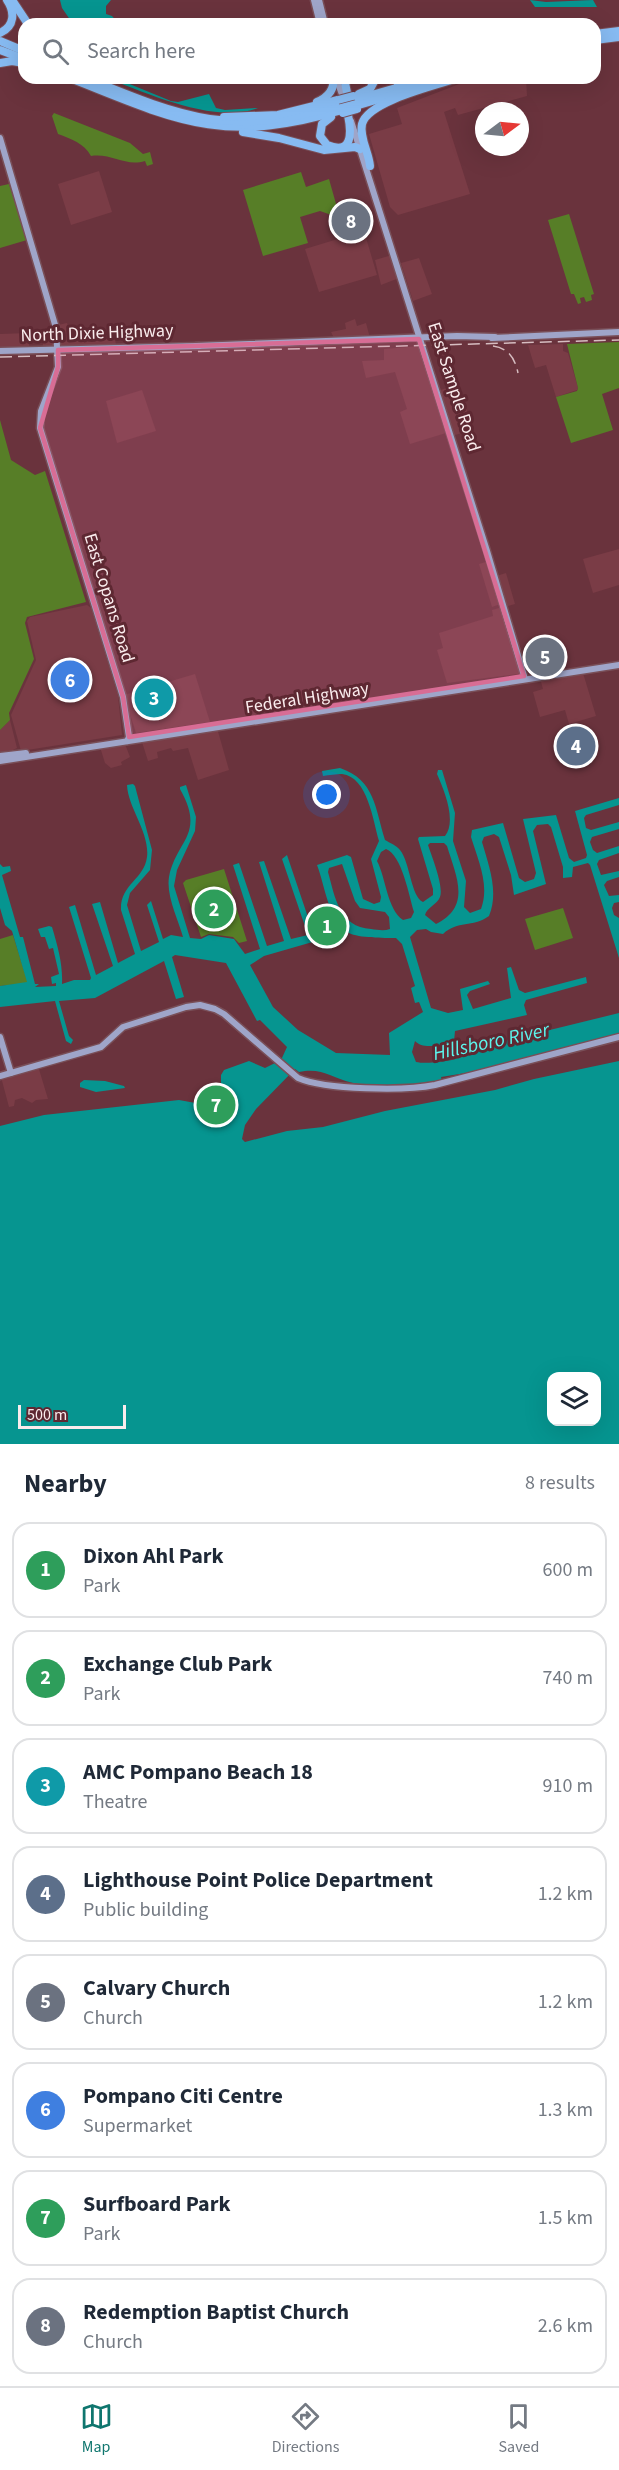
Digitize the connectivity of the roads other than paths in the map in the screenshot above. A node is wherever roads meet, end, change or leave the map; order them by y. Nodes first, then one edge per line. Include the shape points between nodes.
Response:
1 (7, 0) edge
2 (12, 0) edge
3 (314, 0) edge
4 (319, 0) edge
5 (23, 18) edge
6 (318, 18) edge
7 (324, 18) edge
8 (619, 32) edge
9 (601, 34) edge
10 (0, 43) edge
11 (18, 53) edge
12 (18, 53) edge
13 (18, 58) edge
14 (0, 63) edge
15 (81, 84) edge
16 (85, 84) edge
17 (91, 84) edge
18 (101, 84) edge
19 (106, 84) edge
20 (108, 84) edge
21 (336, 84) edge
22 (341, 84) edge
23 (374, 84) edge
24 (405, 84) edge
25 (411, 84) edge
26 (420, 84) edge
27 (427, 84) edge
28 (439, 84) edge
29 (113, 87) junction
30 (104, 92) junction
31 (411, 93) junction
32 (348, 104) junction
33 (276, 114) junction
34 (202, 116) junction
35 (194, 123) junction
36 (0, 138) edge
37 (360, 143) junction
38 (2, 150) edge
39 (370, 166) junction
40 (398, 268) junction
41 (404, 278) junction
42 (619, 333) edge
43 (421, 339) junction
44 (56, 350) junction
45 (0, 351) edge
46 (108, 651) junction
47 (619, 663) edge
48 (526, 677) junction
49 (486, 682) junction
50 (479, 687) junction
51 (121, 700) junction
52 (375, 701) junction
53 (126, 707) junction
54 (296, 713) junction
55 (272, 717) junction
56 (214, 726) junction
57 (127, 739) junction
58 (80, 747) junction
59 (0, 758) edge
60 (619, 1036) edge
61 (0, 1037) edge
62 (0, 1044) edge
63 (10, 1073) junction
64 (0, 1076) edge

1 - 10 highway via 13,20
2 - 5 highway
3 - 6 main road
4 - 7 main road
8 - 9 highway
10 - 11 highway
10 - 12 highway
13 - 14 highway
15 - 30 highway
16 - 30 highway
17 - 32 highway via 174,116 222,125 278,124
18 - 32 highway via 167,110 214,121 279,120
19 - 29 highway
20 - 29 highway
21 - 33 highway via 326,98
22 - 32 highway
23 - 32 highway
24 - 32 highway
25 - 32 highway
26 - 32 highway
27 - 32 highway
28 - 31 highway
29 - 34 highway
30 - 35 highway
31 - 32 highway
31 - 39 highway via 364,120 362,132
32 - 32 highway via 350,138 342,146 328,146 320,136 322,124
32 - 33 highway
32 - 34 highway via 270,119
32 - 35 highway via 310,120 268,127
32 - 37 main road, East Sample Road
33 - 34 highway
35 - 37 highway via 274,136 324,150
36 - 38 main road, East Copans Road
37 - 39 main road, East Sample Road
37 - 40 main road, East Sample Road
38 - 44 main road, East Copans Road via 30,240
39 - 41 main road, East Sample Road
40 - 41 main road
40 - 43 main road, East Sample Road
41 - 43 main road, East Sample Road
42 - 43 main road, North Dixie Highway
43 - 44 main road, North Dixie Highway
43 - 48 main road, East Sample Road
44 - 45 main road, North Dixie Highway
44 - 46 main road, East Copans Road via 54,368 36,417 37,428
46 - 51 main road, East Copans Road
46 - 53 main road, East Copans Road
47 - 48 main road, Federal Highway
48 - 49 main road, Federal Highway
48 - 50 main road, Federal Highway
49 - 50 main road
49 - 52 main road, Federal Highway
50 - 52 main road, Federal Highway
51 - 53 main road
51 - 57 main road, East Copans Road
52 - 54 main road, Federal Highway
52 - 54 main road, Federal Highway
53 - 57 main road, East Copans Road
54 - 55 main road, Federal Highway
55 - 56 main road, Federal Highway
55 - 56 main road, Federal Highway
56 - 57 main road, Federal Highway
57 - 58 main road, Federal Highway
57 - 58 main road, Federal Highway
58 - 59 main road, Federal Highway
60 - 63 main road via 419,1088 372,1088 308,1081 294,1075 218,1010 196,1005 123,1027 101,1047
61 - 63 main road
62 - 63 main road
63 - 64 main road

